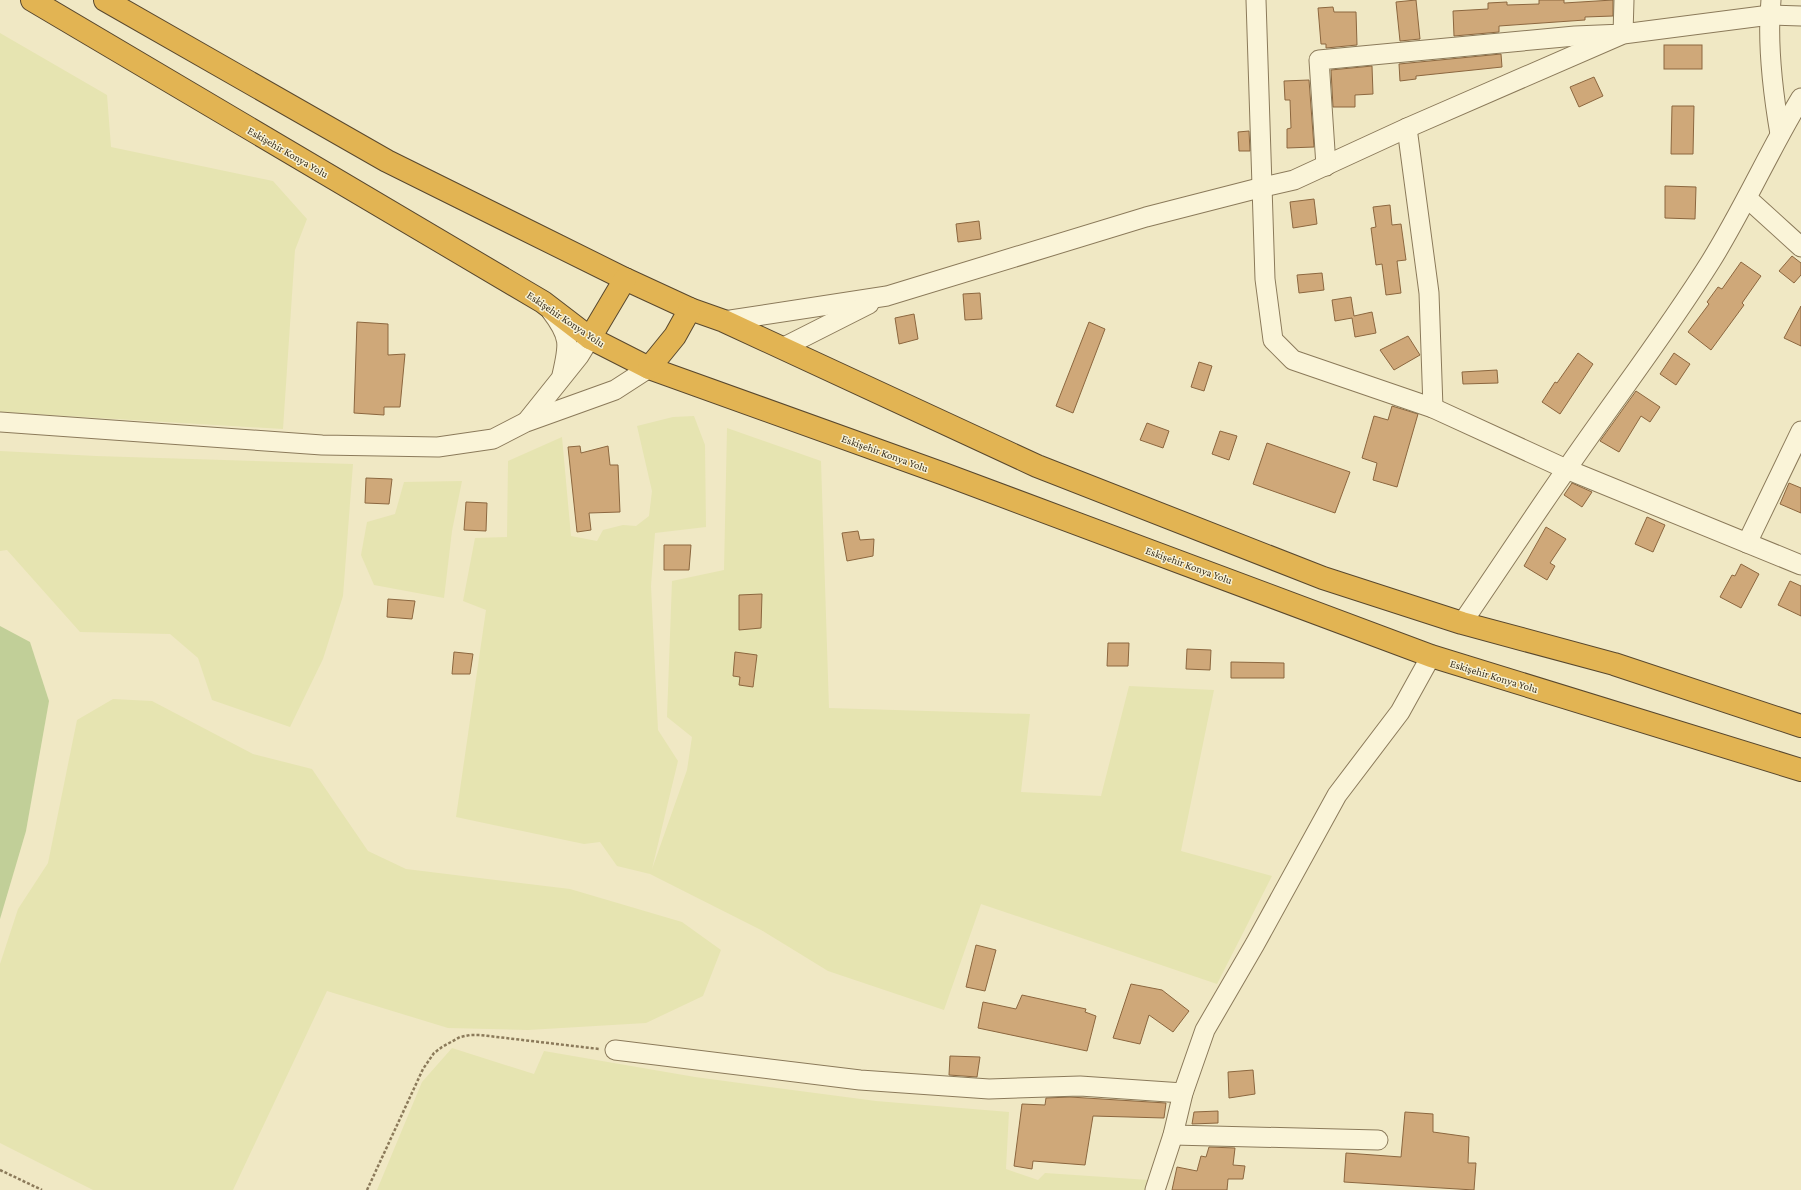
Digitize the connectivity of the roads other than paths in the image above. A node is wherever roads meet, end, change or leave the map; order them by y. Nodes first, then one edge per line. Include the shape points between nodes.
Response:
1 (32, 0) edge
2 (105, 0) edge
3 (1256, 0) edge
4 (1624, 0) edge
5 (1770, 7) edge
6 (1801, 16) edge
7 (1623, 34) junction
8 (1801, 98) edge
9 (1407, 128) junction
10 (1780, 134) junction
11 (1326, 166) junction
12 (1263, 187) junction
13 (1747, 198) junction
14 (1801, 247) edge
15 (625, 279) junction
16 (884, 296) junction
17 (543, 302) junction
18 (690, 309) junction
19 (724, 320) junction
20 (590, 338) junction
21 (782, 348) junction
22 (649, 368) junction
23 (561, 380) junction
24 (1433, 408) junction
25 (0, 422) edge
26 (526, 422) junction
27 (1801, 431) edge
28 (1566, 469) junction
29 (1747, 543) junction
30 (1801, 565) edge
31 (1462, 623) junction
32 (1431, 656) junction
33 (1801, 726) edge
34 (1801, 770) edge
35 (615, 1050) road end
36 (1183, 1093) junction
37 (1173, 1135) junction
38 (1378, 1140) dead end
39 (1155, 1190) edge

1 - 17 highway, Eskişehir Konya Yolu
2 - 15 highway via 387,160
3 - 12 street
4 - 7 street
5 - 6 street
5 - 7 street
5 - 10 street via 1774,102
7 - 9 street
7 - 11 street via 1575,36 1319,60
8 - 10 street
9 - 11 street
9 - 24 street via 1429,293
10 - 13 street
11 - 12 street via 1294,180
12 - 16 street via 1146,217
12 - 24 street via 1265,280 1273,340 1293,360
13 - 14 street
13 - 28 street via 1712,260 1662,336
15 - 18 highway
15 - 20 highway
16 - 19 street
16 - 21 street
17 - 20 highway, Eskişehir Konya Yolu
17 - 23 street via 563,327 567,350
18 - 19 highway
18 - 22 highway via 675,336
19 - 21 highway
20 - 22 highway, Eskişehir Konya Yolu
20 - 23 street
21 - 31 highway via 1037,466 1323,578
22 - 26 street via 616,390
22 - 32 highway, Eskişehir Konya Yolu via 944,474
23 - 26 street
24 - 28 street
25 - 26 street via 322,446 438,447 493,438
27 - 29 street
28 - 29 street
28 - 31 street
29 - 30 street
31 - 33 highway via 1614,664
32 - 34 highway, Eskişehir Konya Yolu
32 - 36 street via 1400,712 1337,795 1205,1030
35 - 36 street via 860,1080 989,1089 1080,1086
36 - 37 street
37 - 38 street
37 - 39 street

